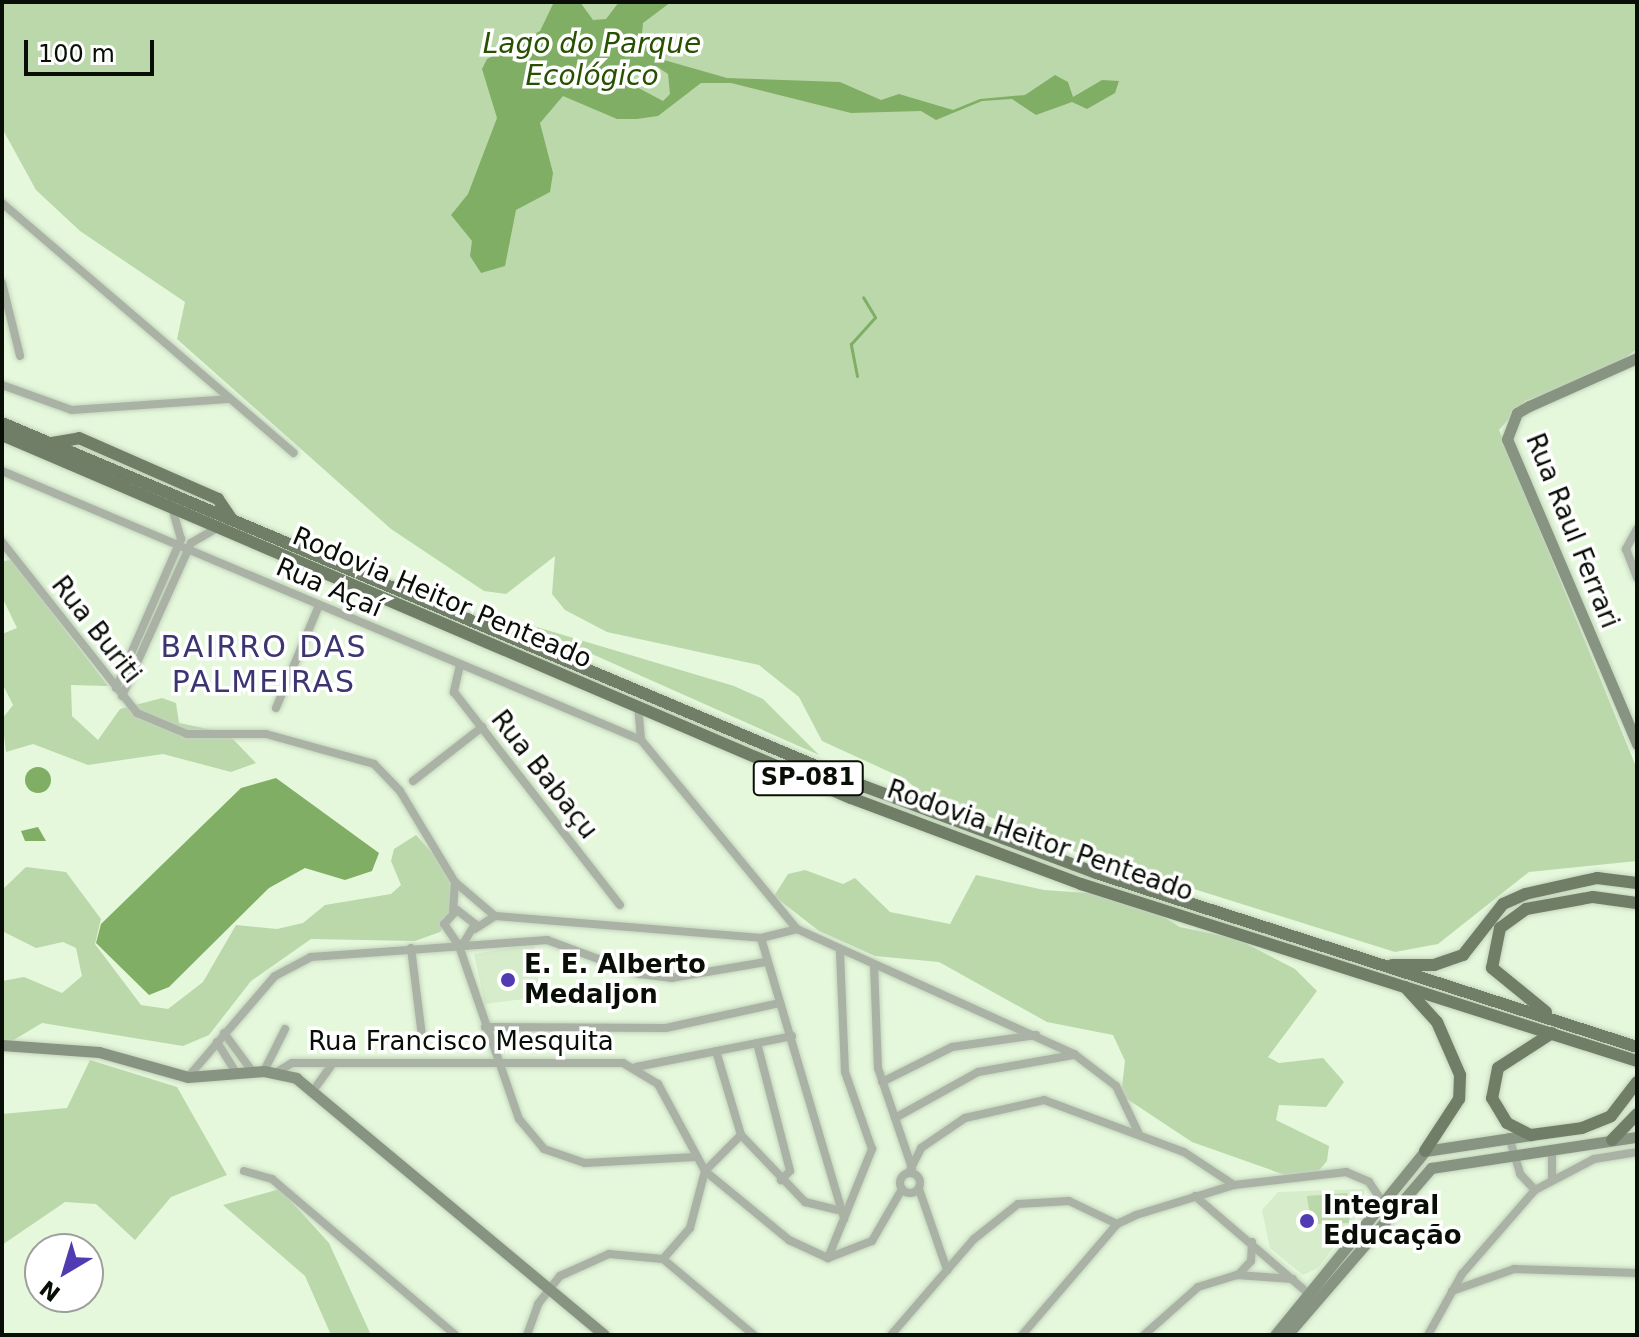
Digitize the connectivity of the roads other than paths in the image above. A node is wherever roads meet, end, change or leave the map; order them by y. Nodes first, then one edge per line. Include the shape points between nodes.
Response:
1 (2, 203) edge
2 (2, 283) edge
3 (20, 356) dead end
4 (1637, 358) edge
5 (2, 385) edge
6 (228, 399) junction
7 (2, 423) edge
8 (2, 435) edge
9 (294, 453) dead end
10 (2, 471) edge
11 (171, 506) junction
12 (220, 527) junction
13 (1637, 529) edge
14 (2, 542) edge
15 (183, 549) junction
16 (1637, 578) edge
17 (319, 605) junction
18 (460, 665) junction
19 (119, 692) junction
20 (638, 705) junction
21 (276, 708) dead end
22 (482, 727) junction
23 (641, 740) junction
24 (1637, 744) edge
25 (413, 781) dead end
26 (1637, 875) edge
27 (1614, 877) junction
28 (455, 882) junction
29 (1637, 883) edge
30 (469, 898) junction
31 (1637, 903) edge
32 (620, 905) dead end
33 (453, 911) junction
34 (469, 913) junction
35 (495, 916) junction
36 (444, 929) junction
37 (475, 929) junction
38 (797, 929) junction
39 (761, 938) junction
40 (461, 943) junction
41 (433, 946) junction
42 (411, 948) junction
43 (840, 951) junction
44 (766, 962) junction
45 (874, 965) junction
46 (1376, 965) junction
47 (1403, 985) junction
48 (780, 1003) junction
49 (1566, 1023) junction
50 (485, 1027) junction
51 (285, 1029) dead end
52 (224, 1033) junction
53 (1552, 1033) junction
54 (1036, 1035) junction
55 (792, 1036) junction
56 (217, 1042) junction
57 (757, 1043) junction
58 (2, 1045) edge
59 (423, 1045) dead end
60 (1637, 1047) edge
61 (716, 1051) junction
62 (1074, 1054) junction
63 (1637, 1061) edge
64 (333, 1063) junction
65 (499, 1063) junction
66 (636, 1067) junction
67 (258, 1071) junction
68 (236, 1072) junction
69 (277, 1072) junction
70 (188, 1077) junction
71 (882, 1082) junction
72 (1637, 1084) edge
73 (315, 1088) junction
74 (1637, 1114) edge
75 (895, 1118) junction
76 (1138, 1132) junction
77 (741, 1135) junction
78 (1531, 1135) junction
79 (1509, 1137) junction
80 (1637, 1137) edge
81 (1612, 1140) junction
82 (1552, 1149) junction
83 (1425, 1151) junction
84 (1637, 1152) edge
85 (1512, 1156) junction
86 (695, 1157) junction
87 (911, 1170) junction
88 (244, 1171) dead end
89 (705, 1171) junction
90 (1552, 1179) junction
91 (781, 1180) junction
92 (1234, 1185) junction
93 (919, 1189) junction
94 (1535, 1190) junction
95 (906, 1191) junction
96 (1195, 1196) junction
97 (1382, 1201) junction
98 (837, 1210) junction
99 (928, 1214) junction
100 (844, 1219) junction
101 (1117, 1224) junction
102 (1251, 1242) junction
103 (828, 1258) junction
104 (663, 1259) junction
105 (947, 1270) junction
106 (1637, 1273) edge
107 (1237, 1275) junction
108 (1293, 1279) junction
109 (550, 1287) junction
110 (1452, 1291) junction
111 (1309, 1294) junction
112 (455, 1335) edge
113 (527, 1335) edge
114 (604, 1335) edge
115 (754, 1335) edge
116 (891, 1335) edge
117 (1022, 1335) edge
118 (1144, 1335) edge
119 (1275, 1335) edge
120 (1287, 1335) edge
121 (1428, 1335) edge

1 - 6 street
2 - 3 street
4 - 24 street, Rua Raul Ferrari via 1517,413 1507,439
5 - 6 street via 72,410
6 - 9 street
7 - 46 main road, Rodovia Heitor Penteado / SP-081 via 866,787 1096,873
8 - 11 main road, Rodovia Heitor Penteado / SP-081
10 - 15 street, Rua Açaí
11 - 12 main road, Rodovia Heitor Penteado / SP-081
11 - 15 street
12 - 15 street via 200,534
12 - 20 main road, Rodovia Heitor Penteado / SP-081
13 - 16 street via 1626,549
14 - 19 street, Rua Buriti
15 - 17 street, Rua Açaí
15 - 19 street
17 - 18 street, Rua Açaí
17 - 21 street
18 - 22 street, Rua Babaçu via 454,692
18 - 23 street, Rua Açaí
19 - 28 street, Rua Buriti via 157,727 219,736 266,734 374,764 400,791
20 - 23 street
20 - 47 main road, Rodovia Heitor Penteado / SP-081 via 851,798 1066,878
22 - 25 street
22 - 32 street, Rua Babaçu
23 - 38 street
26 - 27 main road
27 - 29 main road
27 - 46 main road via 1512,899 1450,961
28 - 30 street, Rua Buriti
28 - 33 street
30 - 34 street
30 - 35 street, Rua Buriti
31 - 49 main road via 1593,897 1526,909 1494,939 1489,954 1500,980
33 - 34 street
33 - 36 street
34 - 37 street
35 - 37 street
35 - 39 street
36 - 40 street
36 - 41 street
37 - 40 street
38 - 39 street
38 - 43 street
39 - 44 street
40 - 41 street
40 - 44 street via 547,940 639,974 671,978
40 - 50 street
41 - 42 street
42 - 52 street via 294,963
42 - 59 street
43 - 45 street
43 - 100 street via 845,1072 872,1149
44 - 48 street
45 - 54 street
45 - 71 street
46 - 49 main road, Rodovia Heitor Penteado / SP-081
47 - 53 main road, Rodovia Heitor Penteado / SP-081
47 - 83 main road via 1437,1022 1460,1075 1459,1099
48 - 50 street via 666,1028
48 - 55 street
49 - 60 main road, Rodovia Heitor Penteado / SP-081
50 - 65 street
51 - 67 street
52 - 56 street
52 - 67 street
53 - 63 main road, Rodovia Heitor Penteado / SP-081
53 - 78 main road via 1509,1057 1492,1083 1497,1112
54 - 62 street
54 - 71 street via 952,1047
55 - 57 street
55 - 98 street
56 - 68 street
56 - 70 street
57 - 61 street
57 - 91 street via 790,1171
58 - 70 street via 99,1052
61 - 66 street
61 - 77 street
62 - 75 street via 978,1072
62 - 76 street via 1116,1086
64 - 65 street, Rua Francisco Mesquita
64 - 69 street, Rua Francisco Mesquita via 292,1063
64 - 73 street
65 - 66 street, Rua Francisco Mesquita
65 - 86 street via 530,1136 561,1157 585,1163
66 - 86 street, Rua Francisco Mesquita via 669,1099
67 - 68 street, Rua Francisco Mesquita
67 - 69 street, Rua Francisco Mesquita
68 - 70 street, Rua Francisco Mesquita
69 - 73 street
71 - 75 street
72 - 78 main road via 1611,1116
73 - 109 street
74 - 81 main road
75 - 87 street
76 - 87 street via 1059,1102 1027,1100 965,1118 921,1148
76 - 92 street
77 - 89 street
77 - 91 street
78 - 79 street
79 - 83 street
79 - 85 street
80 - 81 street
81 - 82 street
82 - 85 street
82 - 90 street
83 - 97 street
84 - 90 street via 1594,1159
85 - 94 street
85 - 120 street via 1431,1168
86 - 89 street, Rua Francisco Mesquita
87 - 93 street
87 - 95 street
88 - 112 street via 272,1179
89 - 103 street, Rua Francisco Mesquita via 789,1240
89 - 104 street via 690,1228
90 - 94 street
91 - 98 street via 805,1202
92 - 96 street
92 - 97 street via 1346,1172 1369,1182
93 - 95 street
93 - 99 street
94 - 110 street
95 - 99 street
95 - 103 street via 872,1241
96 - 101 street
96 - 102 street
97 - 111 street
98 - 100 street
99 - 105 street
100 - 103 street
101 - 105 street via 1069,1201 1018,1204
101 - 117 street
102 - 107 street via 1251,1261
102 - 108 street
104 - 109 street via 609,1254 574,1266
104 - 115 street
105 - 116 street
106 - 110 street via 1514,1269
107 - 108 street
107 - 118 street via 1180,1296
108 - 111 street
109 - 113 street
109 - 114 street
110 - 121 street
111 - 119 street

